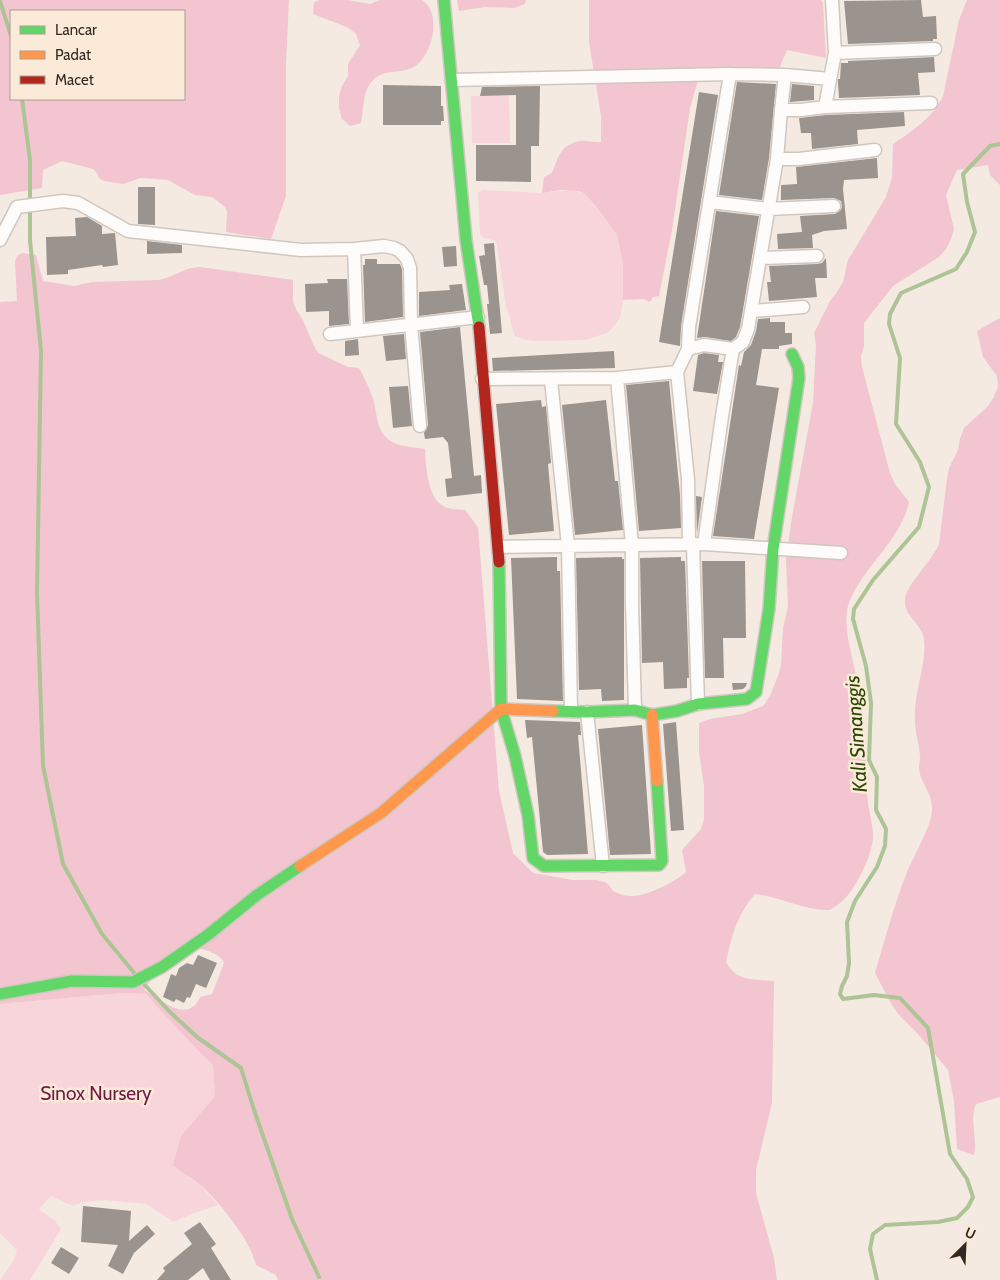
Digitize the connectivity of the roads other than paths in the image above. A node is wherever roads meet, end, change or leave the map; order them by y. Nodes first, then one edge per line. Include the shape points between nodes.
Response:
1 (444, 0) edge
2 (832, 0) edge
3 (936, 49) dead end
4 (835, 53) junction
5 (730, 74) junction
6 (785, 75) junction
7 (830, 79) junction
8 (452, 80) junction
9 (931, 103) dead end
10 (825, 106) junction
11 (780, 110) junction
12 (875, 150) dead end
13 (777, 159) junction
14 (710, 202) junction
15 (834, 206) dead end
16 (768, 209) junction
17 (0, 240) edge
18 (354, 249) junction
19 (817, 256) dead end
20 (761, 258) junction
21 (803, 307) dead end
22 (752, 310) junction
23 (478, 317) junction
24 (411, 324) junction
25 (357, 330) junction
26 (330, 334) dead end
27 (688, 349) junction
28 (733, 349) junction
29 (792, 354) dead end
30 (677, 372) junction
31 (617, 378) junction
32 (482, 379) junction
33 (551, 380) junction
34 (420, 426) dead end
35 (695, 544) junction
36 (632, 545) junction
37 (568, 546) junction
38 (499, 547) junction
39 (773, 549) junction
40 (841, 553) dead end
41 (698, 704) junction
42 (501, 709) junction
43 (635, 710) junction
44 (571, 711) junction
45 (587, 712) junction
46 (652, 715) junction
47 (603, 866) junction
48 (0, 994) edge

1 - 8 street
2 - 4 street
3 - 4 street
4 - 7 street
5 - 6 street
5 - 8 street
5 - 14 street
6 - 7 street
6 - 11 street
7 - 10 street
8 - 23 street via 466,240
9 - 10 street
10 - 11 street
11 - 13 street
12 - 13 street
13 - 16 street
14 - 16 street
14 - 27 street
15 - 16 street
16 - 20 street
17 - 18 street via 17,207 63,200 78,203 128,231 301,250
18 - 24 street via 389,247 400,251 407,259
18 - 25 street
19 - 20 street
20 - 22 street
21 - 22 street
22 - 28 street via 743,342
23 - 24 street
23 - 32 street
24 - 25 street
24 - 34 street
25 - 26 street
27 - 28 street via 704,345
27 - 30 street
28 - 35 street
29 - 39 street via 799,378
30 - 31 street
30 - 35 street
31 - 33 street
31 - 36 street
32 - 33 street
32 - 38 street
33 - 37 street
35 - 36 street
35 - 39 street
35 - 41 street
36 - 37 street
36 - 43 street
37 - 38 street
37 - 44 street
38 - 42 street
39 - 40 street
39 - 41 street via 769,608 756,692 748,699
41 - 46 street via 677,712
42 - 44 street
42 - 47 street via 528,815 533,858 544,866
42 - 48 street via 381,813 257,895 209,934 162,966 133,982 72,980
43 - 45 street
43 - 46 street
44 - 45 street
45 - 47 street
46 - 47 street via 662,861 659,864

